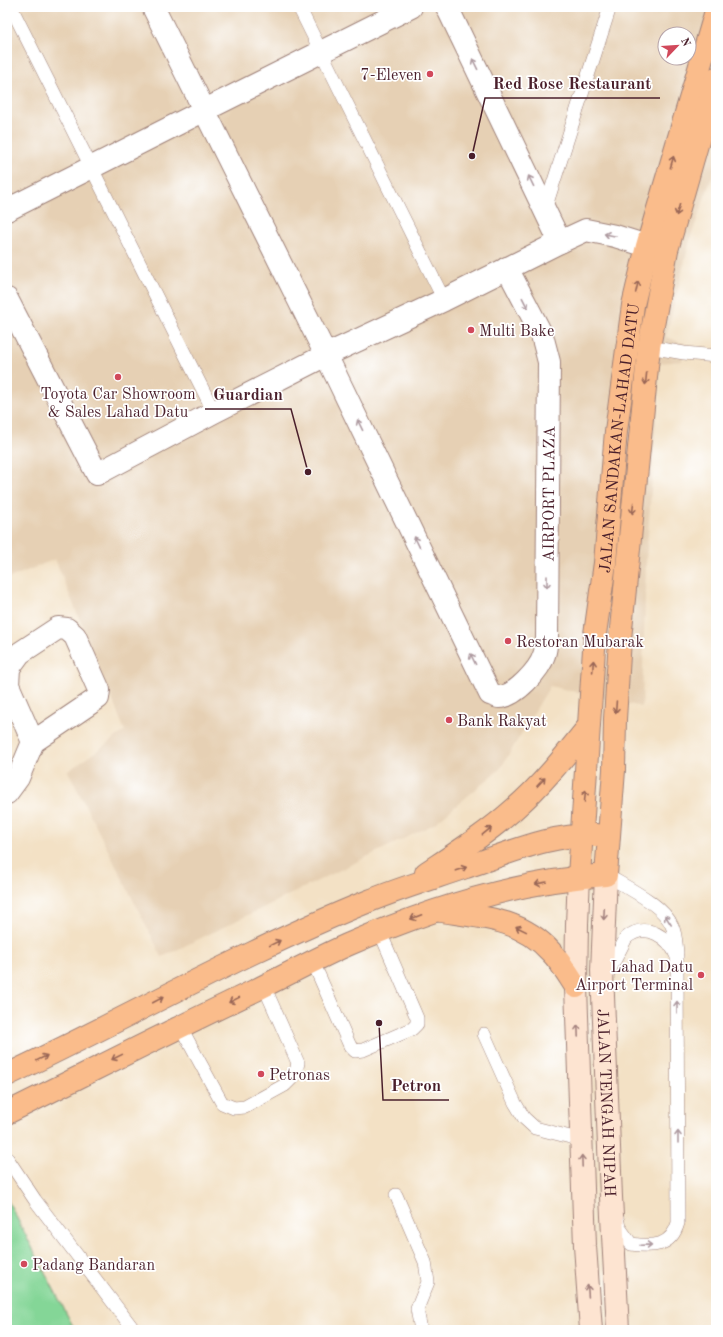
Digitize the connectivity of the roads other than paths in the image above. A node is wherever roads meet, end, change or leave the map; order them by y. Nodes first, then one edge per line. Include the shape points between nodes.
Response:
1 (11, 7) edge
2 (153, 7) edge
3 (298, 7) edge
4 (411, 7) edge
5 (447, 7) edge
6 (610, 7) edge
7 (716, 11) edge
8 (320, 52) junction
9 (716, 78) edge
10 (204, 110) junction
11 (92, 167) junction
12 (545, 209) junction
13 (7, 210) edge
14 (560, 242) junction
15 (647, 246) junction
16 (507, 268) junction
17 (7, 299) edge
18 (444, 300) junction
19 (649, 347) junction
20 (326, 355) junction
21 (716, 356) edge
22 (214, 412) junction
23 (588, 727) junction
24 (33, 742) junction
25 (7, 793) edge
26 (581, 835) junction
27 (610, 836) junction
28 (606, 875) junction
29 (580, 876) junction
30 (396, 891) junction
31 (436, 910) junction
32 (380, 932) junction
33 (677, 957) junction
34 (312, 962) junction
35 (603, 985) junction
36 (264, 986) junction
37 (576, 987) junction
38 (180, 1026) junction
39 (484, 1034) dead end
40 (7, 1075) edge
41 (7, 1113) edge
42 (582, 1140) junction
43 (7, 1158) edge
44 (396, 1195) dead end
45 (611, 1197) junction
46 (134, 1330) edge
47 (421, 1330) edge
48 (591, 1330) edge
49 (618, 1330) edge

1 - 11 lane
2 - 10 street
3 - 8 lane
4 - 8 street
12 -> 5 street
6 - 12 lane
15 -> 7 highway, JALAN SANDAKAN-LAHAD DATU
8 - 10 street
8 - 18 lane
9 -> 19 highway, JALAN SANDAKAN-LAHAD DATU via 667,250
10 - 11 street
10 - 20 street
11 - 13 street
11 - 22 lane
12 - 14 street
15 -> 14 street via 586,230
14 - 16 street
23 -> 15 highway, JALAN SANDAKAN-LAHAD DATU via 616,431 633,305
16 - 18 street
16 -> 20 street, AIRPORT PLAZA via 542,335 549,362 545,654 537,670 512,692 500,697 490,694
17 - 22 street via 97,474
18 - 20 street
19 - 21 lane
19 -> 27 highway, JALAN SANDAKAN-LAHAD DATU via 620,639
20 - 22 street
26 -> 23 highway, JALAN SANDAKAN-LAHAD DATU
30 -> 23 highway via 478,838 514,810
24 - 24 street via 8,685 9,668 20,653 58,628 68,629 75,636 99,690 98,698
24 - 25 street via 18,778
26 - 27 highway
26 - 29 highway, JALAN SANDAKAN-LAHAD DATU
30 -> 26 highway via 538,842
27 - 28 highway, JALAN SANDAKAN-LAHAD DATU
28 - 29 highway
33 -> 28 lane via 672,924 662,911
28 -> 35 main road, JALAN TENGAH NIPAH
29 -> 31 highway via 499,891
29 - 37 main road, JALAN TENGAH NIPAH
40 -> 30 highway via 282,939
31 -> 32 highway
37 -> 31 highway via 552,952 534,935 493,918
32 - 34 highway
32 - 34 lane via 417,1018 417,1024 412,1029 364,1050 355,1051 350,1046
33 - 35 lane via 668,942 654,932 645,930 631,933 626,938
45 -> 33 lane via 619,1227 631,1244 657,1244 667,1241 675,1233 678,1223
34 - 36 highway
35 - 45 main road, JALAN TENGAH NIPAH
36 -> 38 highway
36 - 38 lane via 298,1063 295,1075 286,1085 245,1107 234,1108 222,1103
42 -> 37 main road, JALAN TENGAH NIPAH
38 -> 41 highway
39 - 42 lane via 524,1118 535,1128
48 -> 42 main road, JALAN TENGAH NIPAH via 585,1246
43 - 46 lane via 35,1200
44 - 47 lane via 425,1262 428,1282 417,1309
45 - 49 main road, JALAN TENGAH NIPAH

